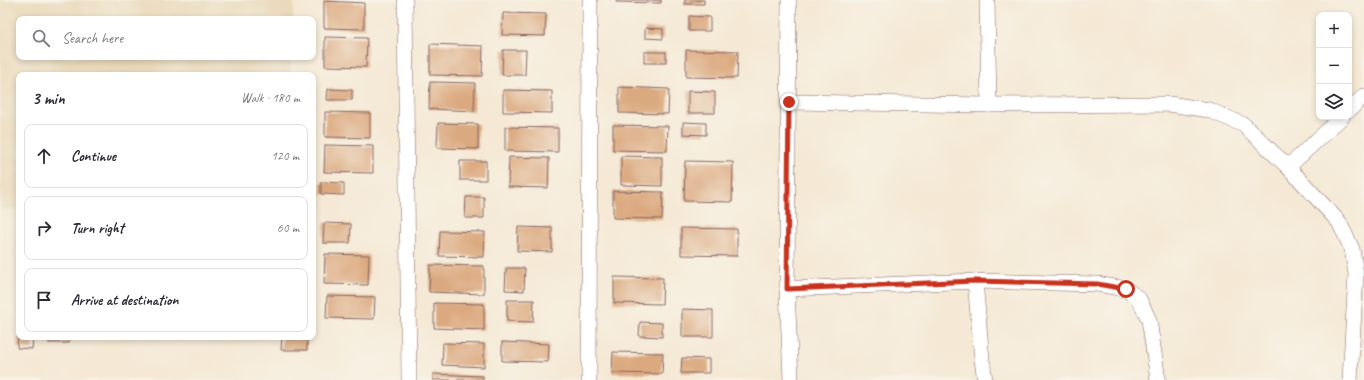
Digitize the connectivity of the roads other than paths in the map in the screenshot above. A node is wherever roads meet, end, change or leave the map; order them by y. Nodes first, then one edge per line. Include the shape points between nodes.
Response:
1 (405, 0) edge
2 (590, 0) edge
3 (789, 0) edge
4 (987, 0) edge
5 (1364, 96) edge
6 (789, 102) junction
7 (989, 105) junction
8 (1352, 107) edge
9 (1339, 120) edge
10 (1288, 167) junction
11 (975, 281) junction
12 (787, 289) junction
13 (409, 380) edge
14 (589, 380) edge
15 (792, 380) edge
16 (985, 380) edge
17 (1158, 380) edge
18 (1350, 380) edge

1 - 13 street
2 - 14 street
3 - 6 street
4 - 7 street
5 - 8 street
6 - 7 street
6 - 12 street
7 - 10 street via 1169,104 1209,110 1244,125
9 - 10 street
10 - 18 street via 1339,222 1352,249 1356,274
11 - 12 street
11 - 16 street
11 - 17 street via 1097,284 1126,289 1139,299 1149,320
12 - 15 street

